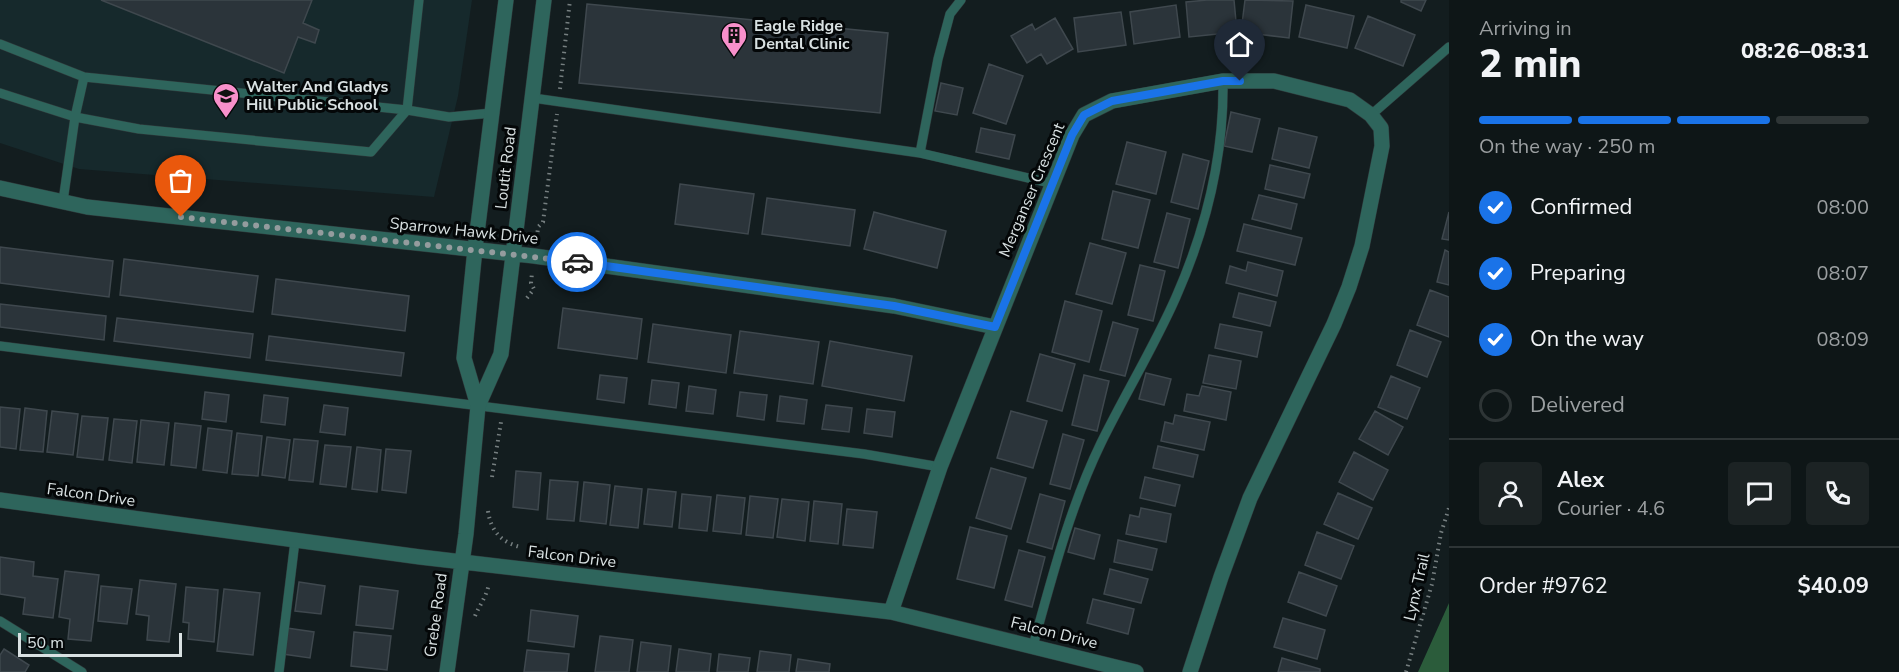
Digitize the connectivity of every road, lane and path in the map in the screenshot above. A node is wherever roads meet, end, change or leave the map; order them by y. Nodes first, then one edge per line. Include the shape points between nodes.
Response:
1 (419, 0) edge
2 (506, 0) edge
3 (544, 0) edge
4 (961, 0) edge
5 (0, 44) edge
6 (1449, 47) edge
7 (84, 77) junction
8 (1223, 81) junction
9 (0, 93) edge
10 (533, 98) junction
11 (407, 110) junction
12 (492, 112) junction
13 (1371, 115) junction
14 (75, 117) junction
15 (920, 153) junction
16 (1054, 184) junction
17 (0, 188) edge
18 (63, 201) junction
19 (475, 249) junction
20 (514, 254) junction
21 (995, 327) junction
22 (0, 346) edge
23 (478, 406) junction
24 (940, 467) junction
25 (0, 500) edge
26 (1449, 508) edge
27 (295, 542) junction
28 (462, 562) junction
29 (487, 595) dead end
30 (891, 612) junction
31 (0, 621) edge
32 (473, 627) dead end
33 (1033, 646) junction
34 (82, 672) edge
35 (279, 672) edge
36 (447, 672) edge
37 (1136, 672) edge
38 (1190, 672) edge
39 (1406, 672) edge

1 - 11 lane
2 - 12 street, Loutit Road
3 - 10 street, Loutit Road
4 - 15 lane via 950,14
5 - 7 lane
6 - 13 lane
7 - 11 lane
7 - 14 lane
8 - 13 street, Merganser Crescent via 1274,81 1320,91 1350,100
8 - 16 street, Merganser Crescent via 1112,101 1084,115 1072,135
8 - 33 lane via 1224,106 1216,168 1204,224 1176,297 1080,490
9 - 14 lane
10 - 15 lane
10 - 20 street, Loutit Road
11 - 12 lane via 449,117
11 - 14 lane via 371,152 139,129
12 - 19 street, Loutit Road
13 - 38 street via 1381,128 1382,146 1362,246 1349,287 1250,498
14 - 18 lane
15 - 16 lane
16 - 21 street, Merganser Crescent
17 - 18 street, Sparrow Hawk Drive
18 - 19 street, Sparrow Hawk Drive via 87,207
19 - 20 street, Sparrow Hawk Drive
19 - 23 street, Loutit Road via 464,358
20 - 21 street, Sparrow Hawk Drive via 894,306
20 - 23 street, Loutit Road via 501,354
21 - 24 street, Merganser Crescent
22 - 23 lane
23 - 24 lane
23 - 28 street, Loutit Road
24 - 30 street, Merganser Crescent
25 - 27 street, Falcon Drive
26 - 39 path, Lynx Trail
27 - 28 street, Falcon Drive
27 - 35 lane
28 - 30 street, Falcon Drive
28 - 36 street, Grebe Road
29 - 32 path
30 - 33 street, Falcon Drive
31 - 34 lane
33 - 37 street, Falcon Drive

